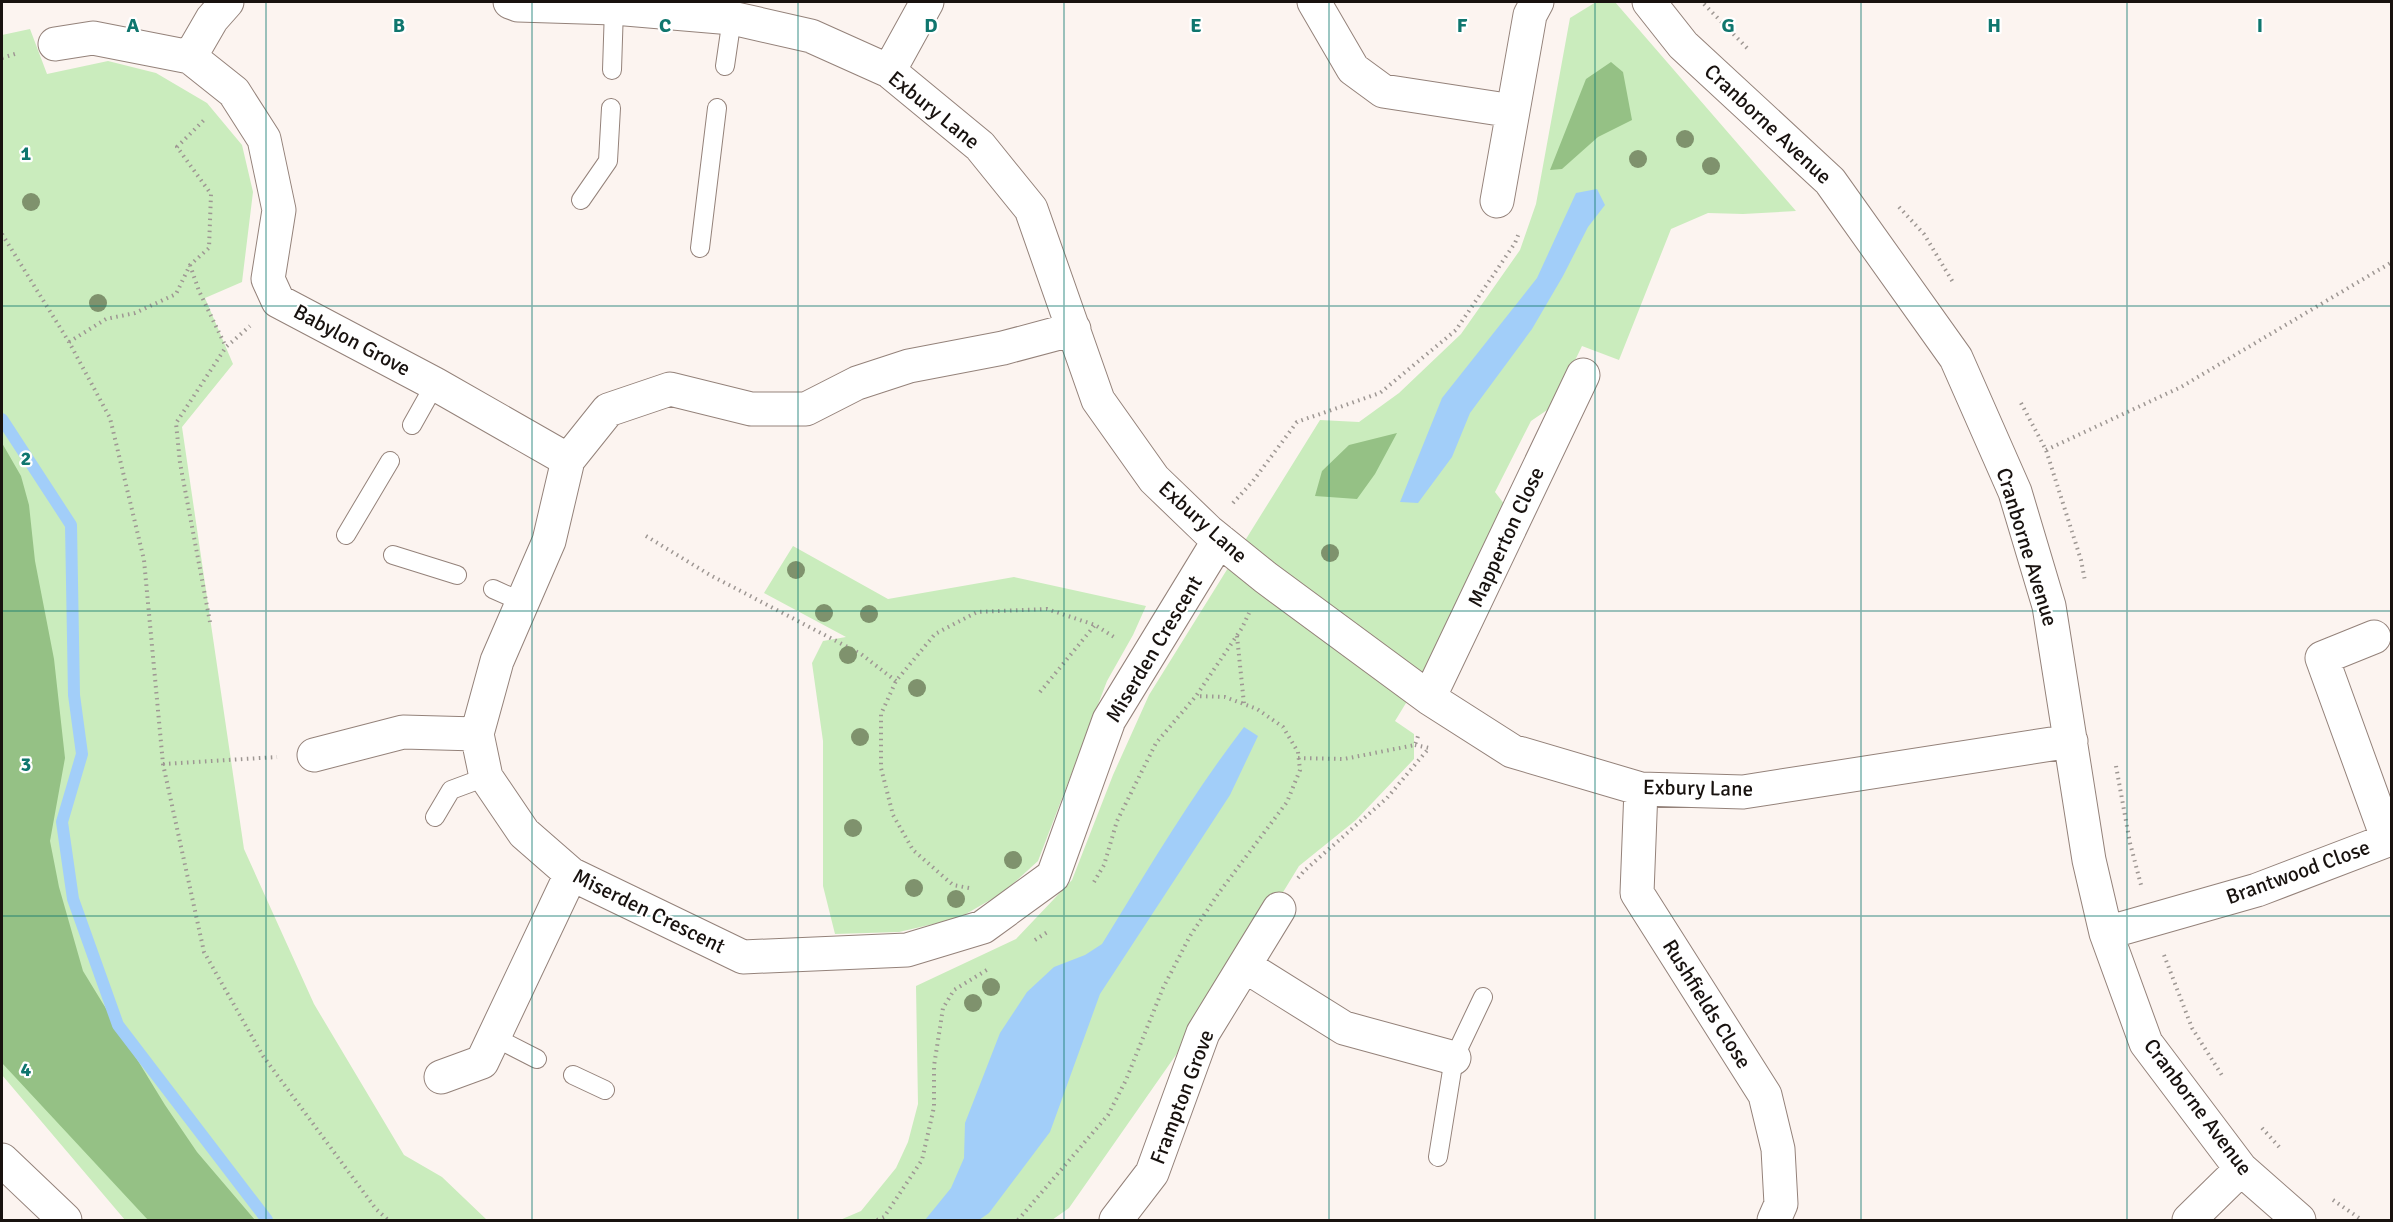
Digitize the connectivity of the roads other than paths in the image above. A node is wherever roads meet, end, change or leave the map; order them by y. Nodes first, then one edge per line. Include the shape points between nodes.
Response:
1 (227, 2) edge
2 (510, 2) edge
3 (927, 2) edge
4 (1314, 2) edge
5 (1537, 2) edge
6 (1649, 2) edge
7 (614, 5) edge
8 (732, 18) junction
9 (55, 44) dead end
10 (190, 57) junction
11 (724, 66) dead end
12 (612, 70) dead end
13 (889, 71) junction
14 (611, 108) dead end
15 (717, 108) dead end
16 (1513, 111) junction
17 (581, 200) dead end
18 (1497, 201) dead end
19 (700, 248) dead end
20 (1074, 329) junction
21 (1582, 375) dead end
22 (435, 384) junction
23 (412, 425) dead end
24 (390, 460) dead end
25 (568, 460) junction
26 (346, 535) dead end
27 (1214, 535) junction
28 (393, 555) dead end
29 (457, 574) dead end
30 (2374, 637) dead end
31 (1429, 698) junction
32 (477, 734) junction
33 (2071, 741) junction
34 (314, 755) road end
35 (486, 777) junction
36 (1641, 789) junction
37 (435, 817) dead end
38 (2390, 844) edge
39 (571, 874) junction
40 (1279, 909) road end
41 (2106, 933) junction
42 (1245, 966) junction
43 (1483, 997) dead end
44 (494, 1036) junction
45 (1454, 1058) junction
46 (537, 1059) dead end
47 (573, 1075) dead end
48 (441, 1077) dead end
49 (605, 1090) dead end
50 (1438, 1157) dead end
51 (2, 1160) edge
52 (2241, 1169) junction
53 (65, 1221) edge
54 (1116, 1221) edge
55 (1774, 1221) edge
56 (2189, 1221) edge
57 (2299, 1221) edge

1 - 10 street
2 - 7 street, Exbury Lane
3 - 13 street
4 - 16 street via 1353,69 1383,91
5 - 16 street via 1530,15
6 - 33 street, Cranborne Avenue via 1683,45 1830,181 1956,358 2018,503 2049,606
7 - 8 street, Exbury Lane
7 - 12 lane
8 - 11 lane
8 - 13 street, Exbury Lane via 811,36
9 - 10 street, Babylon Grove via 93,38
10 - 22 street, Babylon Grove via 234,92 264,139 279,210 268,279 278,301
13 - 20 street, Exbury Lane via 980,146 1031,209
14 - 17 lane via 608,161
15 - 19 lane
16 - 18 street
20 - 25 street, Miserden Crescent via 1003,348 909,366 857,383 806,409 751,410 670,389 608,410
20 - 27 street, Exbury Lane via 1098,400 1154,479
21 - 31 street, Mapperton Close
22 - 23 lane
22 - 25 street, Babylon Grove
24 - 26 lane
25 - 32 street, Miserden Crescent via 549,541 507,596 497,661
27 - 31 street, Exbury Lane
27 - 39 street, Miserden Crescent via 1109,720 1053,876 983,927 907,950 743,957
28 - 29 lane
30 - 38 street, Brantwood Close via 2322,658
31 - 36 street, Exbury Lane via 1512,751
32 - 34 street via 404,732
32 - 35 street, Miserden Crescent
33 - 36 street, Exbury Lane via 1743,792
33 - 41 street, Cranborne Avenue via 2089,860
35 - 37 lane via 451,790
35 - 39 street, Miserden Crescent via 524,833
36 - 55 street, Rushfields Close via 1637,893 1765,1095 1778,1149 1781,1204
38 - 41 street, Brantwood Close via 2257,890
39 - 44 street
40 - 42 street, Frampton Grove
41 - 52 street, Cranborne Avenue via 2146,1043
42 - 45 street via 1344,1028
42 - 54 street, Frampton Grove via 1203,1033 1152,1173
43 - 45 lane
44 - 46 lane
44 - 48 street via 482,1062
45 - 50 lane
47 - 49 lane
51 - 53 street
52 - 56 street
52 - 57 street, Cranborne Avenue

